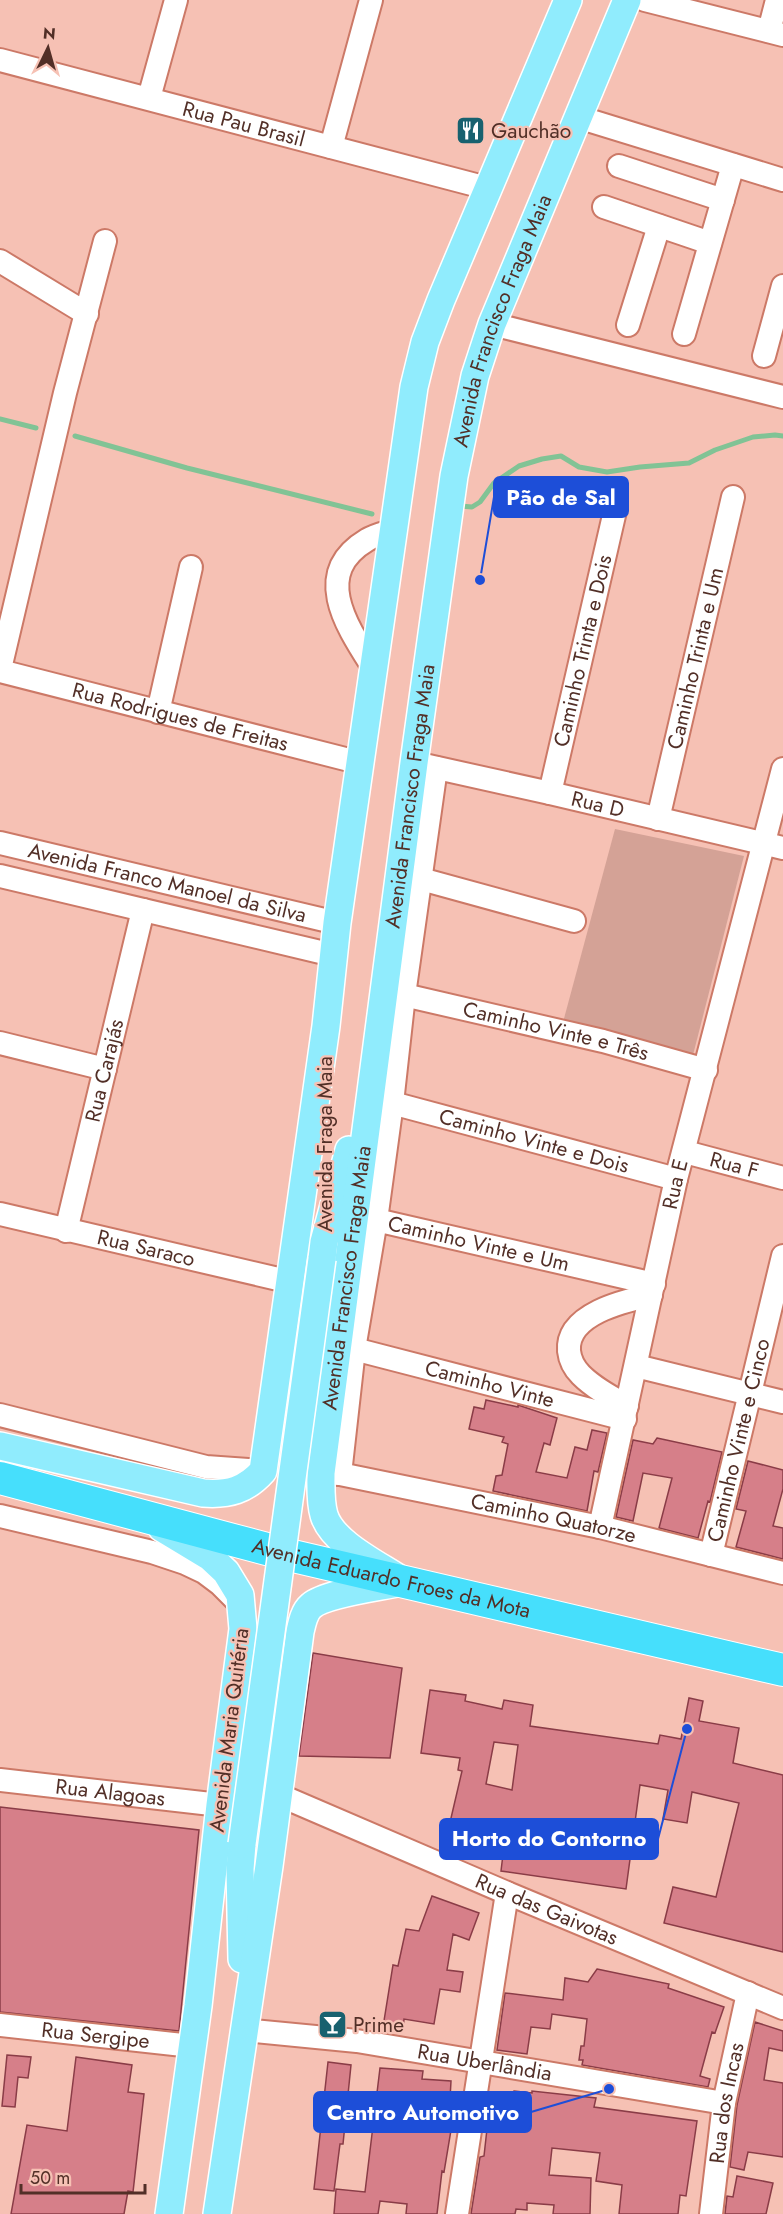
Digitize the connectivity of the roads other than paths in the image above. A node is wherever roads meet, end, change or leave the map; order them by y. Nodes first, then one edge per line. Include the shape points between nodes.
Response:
1 (176, 0) edge
2 (371, 0) edge
3 (567, 0) edge
4 (627, 0) edge
5 (645, 0) edge
6 (777, 0) edge
7 (776, 33) edge
8 (0, 60) edge
9 (149, 98) junction
10 (578, 117) junction
11 (332, 147) junction
12 (733, 165) junction
13 (619, 166) dead end
14 (783, 180) edge
15 (487, 188) junction
16 (723, 200) junction
17 (604, 207) dead end
18 (659, 226) junction
19 (105, 241) dead end
20 (710, 243) junction
21 (0, 261) edge
22 (783, 286) edge
23 (87, 314) junction
24 (492, 324) junction
25 (628, 326) dead end
26 (684, 334) dead end
27 (764, 356) dead end
28 (783, 397) edge
29 (733, 497) dead end
30 (615, 511) dead end
31 (394, 530) junction
32 (191, 567) dead end
33 (374, 669) junction
34 (0, 670) edge
35 (158, 712) junction
36 (361, 763) junction
37 (425, 765) junction
38 (783, 769) edge
39 (550, 793) junction
40 (658, 819) junction
41 (0, 843) edge
42 (774, 846) edge
43 (0, 876) edge
44 (421, 879) junction
45 (143, 910) junction
46 (574, 921) dead end
47 (337, 923) junction
48 (333, 956) junction
49 (404, 994) junction
50 (326, 1026) junction
51 (0, 1043) edge
52 (376, 1047) junction
53 (105, 1069) junction
54 (706, 1070) junction
55 (393, 1103) junction
56 (685, 1152) junction
57 (783, 1178) edge
58 (676, 1179) junction
59 (0, 1214) edge
60 (376, 1221) junction
61 (66, 1231) junction
62 (323, 1250) junction
63 (783, 1256) edge
64 (291, 1282) junction
65 (653, 1290) junction
66 (354, 1349) junction
67 (636, 1366) junction
68 (749, 1395) junction
69 (783, 1402) edge
70 (626, 1412) junction
71 (0, 1415) edge
72 (0, 1446) edge
73 (263, 1471) junction
74 (331, 1474) junction
75 (0, 1478) edge
76 (128, 1513) junction
77 (0, 1516) edge
78 (600, 1527) junction
79 (711, 1555) junction
80 (783, 1573) edge
81 (404, 1582) junction
82 (243, 1617) junction
83 (300, 1632) junction
84 (783, 1670) edge
85 (0, 1780) edge
86 (279, 1795) junction
87 (220, 1805) junction
88 (241, 1857) junction
89 (507, 1893) junction
90 (748, 1993) junction
91 (198, 2007) junction
92 (783, 2008) edge
93 (0, 2025) edge
94 (244, 2030) junction
95 (192, 2046) junction
96 (482, 2062) junction
97 (724, 2103) junction
98 (169, 2214) edge
99 (217, 2214) edge
100 (457, 2214) edge
101 (711, 2214) edge

1 - 9 street
2 - 11 street
3 - 15 main road
4 - 10 main road, Avenida Francisco Fraga Maia
5 - 7 street
6 - 7 street
8 - 9 street, Rua Pau Brasil
9 - 11 street, Rua Pau Brasil
10 - 12 street
10 - 24 main road, Avenida Francisco Fraga Maia
11 - 15 street, Rua Pau Brasil
12 - 14 street
12 - 16 street
13 - 16 street
15 - 31 main road via 425,342 414,387
16 - 20 street
17 - 18 street
18 - 20 street
18 - 25 street
19 - 23 street
20 - 26 street
21 - 23 street
22 - 27 street
23 - 34 street
24 - 28 street
24 - 37 main road, Avenida Francisco Fraga Maia via 475,376 454,476
29 - 40 street, Caminho Trinta e Um
30 - 39 street, Caminho Trinta e Dois
31 - 33 main road
31 - 33 street via 369,538 354,549 344,560 338,579 344,620
32 - 35 street
33 - 36 main road
34 - 35 street, Rua Rodrigues de Freitas
35 - 36 street, Rua Rodrigues de Freitas
36 - 47 main road
37 - 39 street, Rua D
37 - 44 street
37 - 52 main road, Avenida Francisco Fraga Maia
38 - 42 street, Rua E
39 - 40 street, Rua D
40 - 42 street, Rua D
41 - 47 street, Avenida Franco Manoel da Silva
42 - 54 street, Rua E
43 - 45 street, Avenida Franco Manoel da Silva
44 - 46 street
44 - 49 street
45 - 48 street, Avenida Franco Manoel da Silva
45 - 53 street, Rua Carajás
47 - 48 main road
48 - 50 main road
49 - 54 street, Caminho Vinte e Três
49 - 55 street
50 - 62 main road, Avenida Fraga Maia
50 - 64 main road
51 - 53 street
52 - 62 main road, Avenida Fraga Maia
52 - 74 main road, Avenida Francisco Fraga Maia
53 - 61 street, Rua Carajás
54 - 56 street, Rua E
55 - 58 street, Caminho Vinte e Dois
55 - 60 street
56 - 57 street, Rua F
56 - 58 street, Rua E
58 - 65 street, Rua E
59 - 61 street, Rua Saraco
60 - 65 street, Caminho Vinte e Um
60 - 66 street, Caminho Vinte e Um
61 - 64 street, Rua Saraco
62 - 88 main road, bridge
63 - 68 street, Caminho Vinte e Cinco
64 - 73 main road
65 - 67 street, Rua E
65 - 70 street via 584,1319 573,1333 569,1347 570,1361 580,1374
66 - 70 street, Caminho Vinte
66 - 74 street, Caminho Vinte e Um
67 - 68 street
67 - 70 street, Rua E
68 - 69 street
68 - 79 street, Caminho Vinte e Cinco
70 - 78 street, Rua E
71 - 73 street via 206,1467
72 - 73 main road via 203,1493 235,1492
73 - 74 main road via 277,1488 288,1490 297,1490
74 - 78 street, Caminho Quatorze
74 - 81 main road, Avenida Francisco Fraga Maia via 321,1499 334,1532
75 - 76 highway, Avenida Eduardo Froes da Mota
76 - 81 highway, Avenida Eduardo Froes da Mota
76 - 82 main road, Avenida Maria Quitéria via 175,1534 210,1557 236,1586
77 - 82 street via 185,1563 220,1584
78 - 79 street, Caminho Quatorze
79 - 80 street, Caminho Quatorze
81 - 83 main road via 324,1598 310,1606
81 - 84 highway, Avenida Eduardo Froes da Mota
82 - 83 main road via 267,1608 281,1609
82 - 87 main road, Avenida Maria Quitéria
83 - 86 main road
85 - 87 street, Rua Alagoas
86 - 89 street, Rua das Gaivotas
86 - 94 main road
87 - 91 main road, Avenida Maria Quitéria
88 - 91 main road, Avenida Maria Quitéria
88 - 94 main road
89 - 90 street, Rua das Gaivotas
89 - 96 street
90 - 92 street, Rua das Gaivotas
90 - 97 street, Rua dos Incas
91 - 95 main road, Avenida Maria Quitéria
93 - 95 street, Rua Sergipe
94 - 96 street, Rua Uberlândia via 357,2041
94 - 99 main road
95 - 98 main road, Avenida Maria Quitéria
96 - 97 street, Rua Uberlândia
96 - 100 street
97 - 101 street, Rua dos Incas

